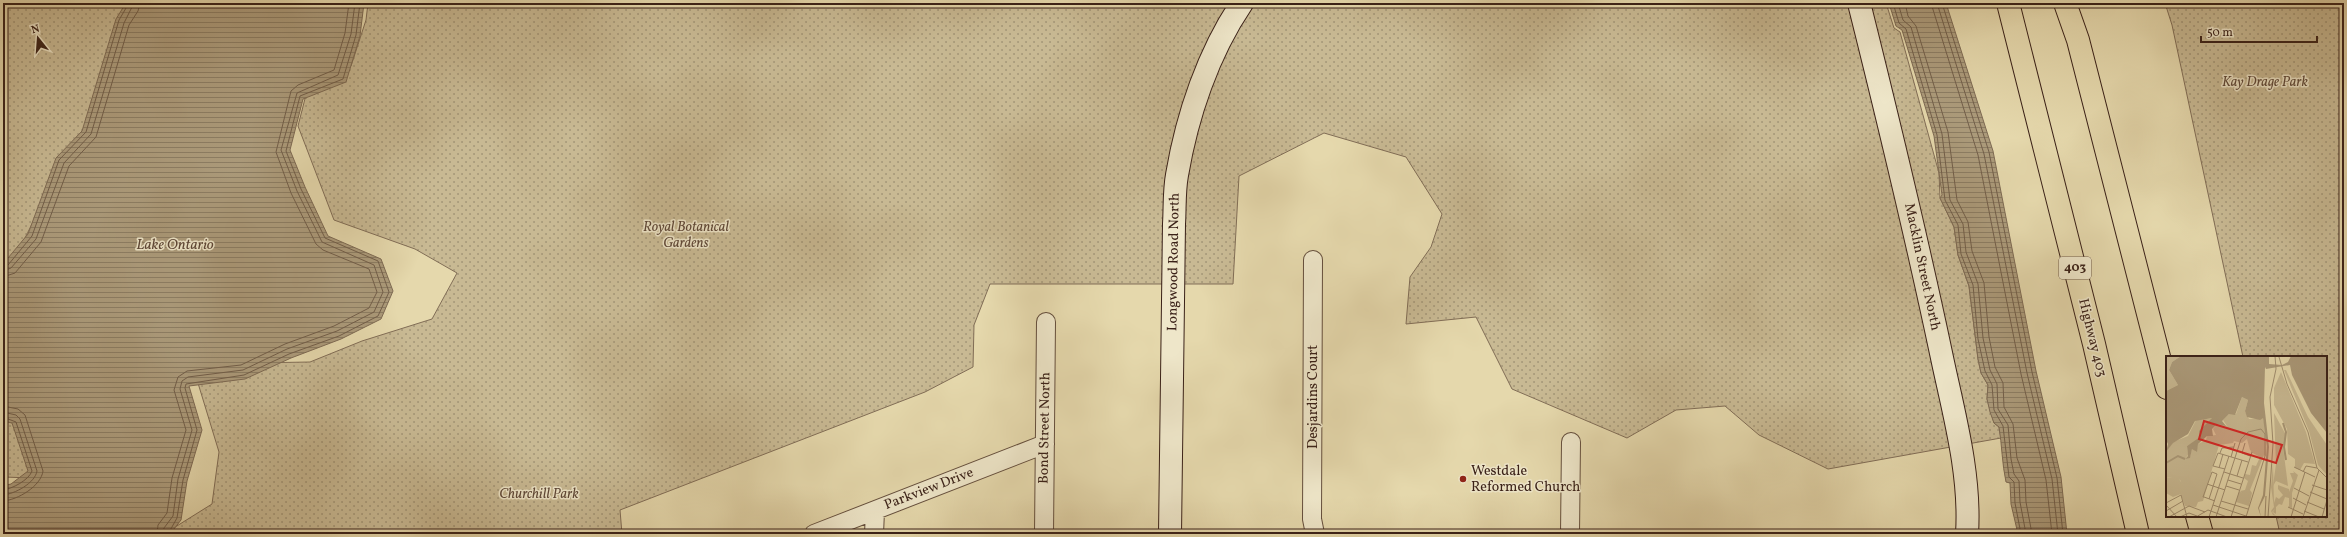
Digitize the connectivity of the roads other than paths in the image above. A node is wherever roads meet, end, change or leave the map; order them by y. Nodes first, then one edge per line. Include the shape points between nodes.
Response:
1 (1242, 3) edge
2 (1859, 3) edge
3 (2008, 3) edge
4 (2065, 3) edge
5 (1313, 260) dead end
6 (1046, 322) dead end
7 (2166, 384) edge
8 (1571, 442) dead end
9 (1045, 444) junction
10 (874, 510) junction
11 (2198, 517) edge
12 (814, 534) edge
13 (874, 534) edge
14 (1044, 534) edge
15 (1170, 534) edge
16 (1315, 534) edge
17 (1570, 534) edge
18 (1967, 534) edge
19 (2138, 534) edge
20 (2202, 534) edge

1 - 15 street, Longwood Road North via 1223,36 1204,78 1188,128 1177,176 1174,224
2 - 18 street, Macklin Street North via 1917,242 1961,451 1968,515
3 - 19 highway, Highway 403 / 403 via 2094,344
4 - 7 highway via 2078,40
5 - 16 street, Desjardins Court via 1312,519
6 - 9 street, Bond Street North
8 - 17 street
9 - 10 street, Parkview Drive
9 - 14 street, Bond Street North
10 - 12 street, Parkview Drive
10 - 13 street
11 - 20 highway

